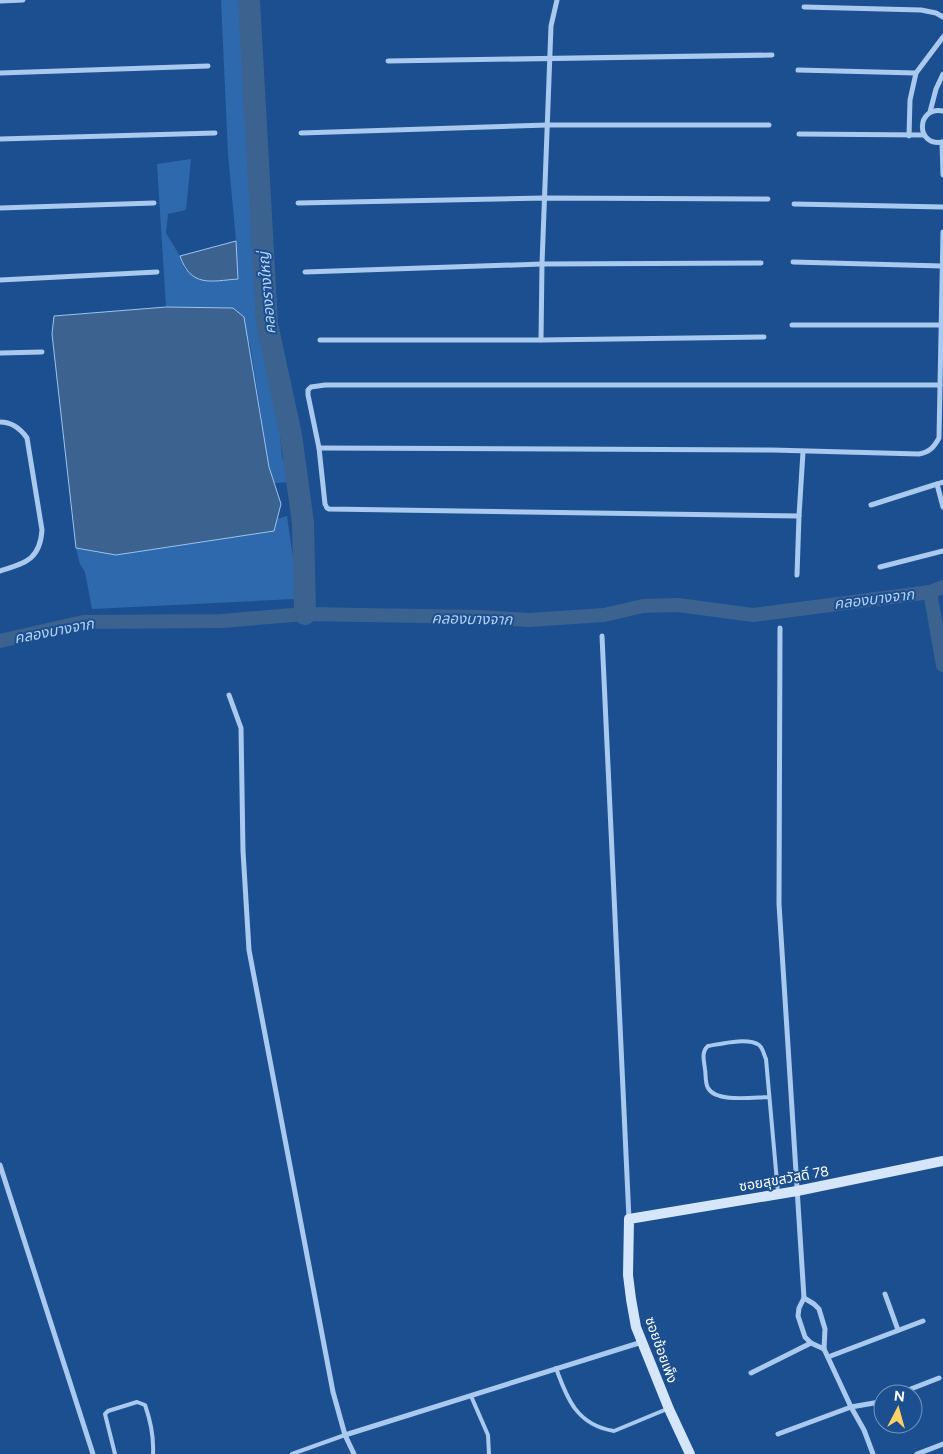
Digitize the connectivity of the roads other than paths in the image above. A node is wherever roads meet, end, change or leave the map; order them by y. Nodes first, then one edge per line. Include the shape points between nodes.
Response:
1 (23, 0) edge
2 (557, 0) edge
3 (0, 1) edge
4 (804, 7) dead end
5 (943, 17) edge
6 (943, 37) edge
7 (772, 55) dead end
8 (550, 58) junction
9 (388, 61) dead end
10 (208, 66) dead end
11 (798, 70) dead end
12 (0, 73) edge
13 (916, 73) junction
14 (943, 74) edge
15 (943, 111) edge
16 (930, 112) junction
17 (547, 125) junction
18 (769, 125) dead end
19 (214, 133) dead end
20 (301, 133) dead end
21 (799, 134) dead end
22 (924, 135) junction
23 (909, 136) junction
24 (0, 139) edge
25 (943, 142) edge
26 (943, 175) edge
27 (544, 198) junction
28 (768, 199) dead end
29 (154, 203) dead end
30 (298, 203) dead end
31 (794, 204) dead end
32 (943, 206) edge
33 (0, 208) edge
34 (943, 232) edge
35 (793, 262) dead end
36 (761, 263) dead end
37 (542, 264) junction
38 (942, 266) edge
39 (157, 272) dead end
40 (305, 272) dead end
41 (943, 274) edge
42 (0, 280) edge
43 (792, 325) dead end
44 (942, 326) junction
45 (764, 337) dead end
46 (320, 340) dead end
47 (541, 340) junction
48 (942, 340) edge
49 (42, 352) dead end
50 (0, 353) edge
51 (940, 386) junction
52 (942, 407) edge
53 (0, 422) edge
54 (319, 448) junction
55 (803, 452) junction
56 (943, 482) edge
57 (937, 484) junction
58 (871, 505) dead end
59 (943, 507) edge
60 (799, 516) junction
61 (943, 552) edge
62 (880, 567) dead end
63 (0, 571) edge
64 (796, 575) dead end
65 (780, 628) dead end
66 (602, 636) dead end
67 (229, 696) dead end
68 (769, 1097) junction
69 (943, 1161) edge
70 (0, 1165) edge
71 (797, 1191) junction
72 (778, 1194) junction
73 (629, 1219) junction
74 (885, 1294) dead end
75 (804, 1298) junction
76 (923, 1321) dead end
77 (898, 1330) junction
78 (643, 1342) junction
79 (811, 1343) junction
80 (824, 1349) junction
81 (828, 1357) junction
82 (556, 1368) junction
83 (751, 1373) dead end
84 (939, 1378) dead end
85 (923, 1384) edge
86 (471, 1396) junction
87 (873, 1403) edge
88 (851, 1407) junction
89 (669, 1409) junction
90 (778, 1434) dead end
91 (345, 1435) junction
92 (943, 1444) edge
93 (93, 1454) edge
94 (115, 1454) edge
95 (153, 1454) edge
96 (292, 1454) edge
97 (354, 1454) edge
98 (489, 1454) edge
99 (690, 1454) edge
100 (873, 1454) edge
101 (917, 1454) edge

1 - 3 street
2 - 8 street via 551,26
4 - 5 street via 921,10
6 - 13 street
7 - 8 street
8 - 9 street
8 - 17 street
10 - 12 street
11 - 13 street
13 - 23 street via 910,100
14 - 16 street
15 - 16 street
16 - 22 street via 922,122
17 - 18 street
17 - 20 street
17 - 27 street
19 - 24 street
21 - 23 street
22 - 23 street
22 - 25 street via 932,142
25 - 26 street
27 - 28 street
27 - 30 street
27 - 37 street
29 - 33 street
31 - 32 street
34 - 38 street
35 - 38 street
36 - 37 street
37 - 40 street
37 - 47 street
38 - 41 street
39 - 42 street
41 - 44 street
43 - 44 street
44 - 48 street
45 - 47 street
46 - 47 street
48 - 51 street
49 - 50 street
51 - 52 street
51 - 54 street via 317,385 308,390 308,395
52 - 55 street via 940,438 927,453
53 - 63 street via 20,428 26,438 42,530 41,543 32,558
54 - 55 street
54 - 60 street via 325,504 329,509
55 - 60 street
56 - 57 street
57 - 58 street
57 - 59 street
60 - 64 street
61 - 62 street
65 - 71 street via 779,904
66 - 73 street
67 - 91 street via 241,728 249,950 333,1392
68 - 68 lane via 766,1059 758,1044 736,1042 705,1049 707,1085 712,1093 729,1098
68 - 72 lane
69 - 71 street, ซอยสุขสวัสดิ์ 78
70 - 93 street
71 - 72 street, ซอยสุขสวัสดิ์ 78
71 - 75 street
72 - 73 street, ซอยสุขสวัสดิ์ 78
73 - 78 street, ซอยช้อยเพ็ง via 628,1275 636,1327
74 - 77 street
75 - 79 street via 798,1316 805,1337
75 - 80 street via 819,1308 825,1329
76 - 77 street
77 - 81 street
78 - 82 street
78 - 89 street, ซอยช้อยเพ็ง
79 - 80 street
79 - 83 street
80 - 81 street
81 - 88 street
82 - 86 street
82 - 89 lane via 577,1412 605,1429 614,1431
84 - 85 street
86 - 91 street
86 - 98 lane via 488,1435
87 - 88 street
88 - 90 street
88 - 100 street
89 - 99 street, ซอยช้อยเพ็ง
91 - 96 lane
91 - 97 street
92 - 101 street
94 - 95 lane via 105,1414 137,1402 145,1405 152,1425

